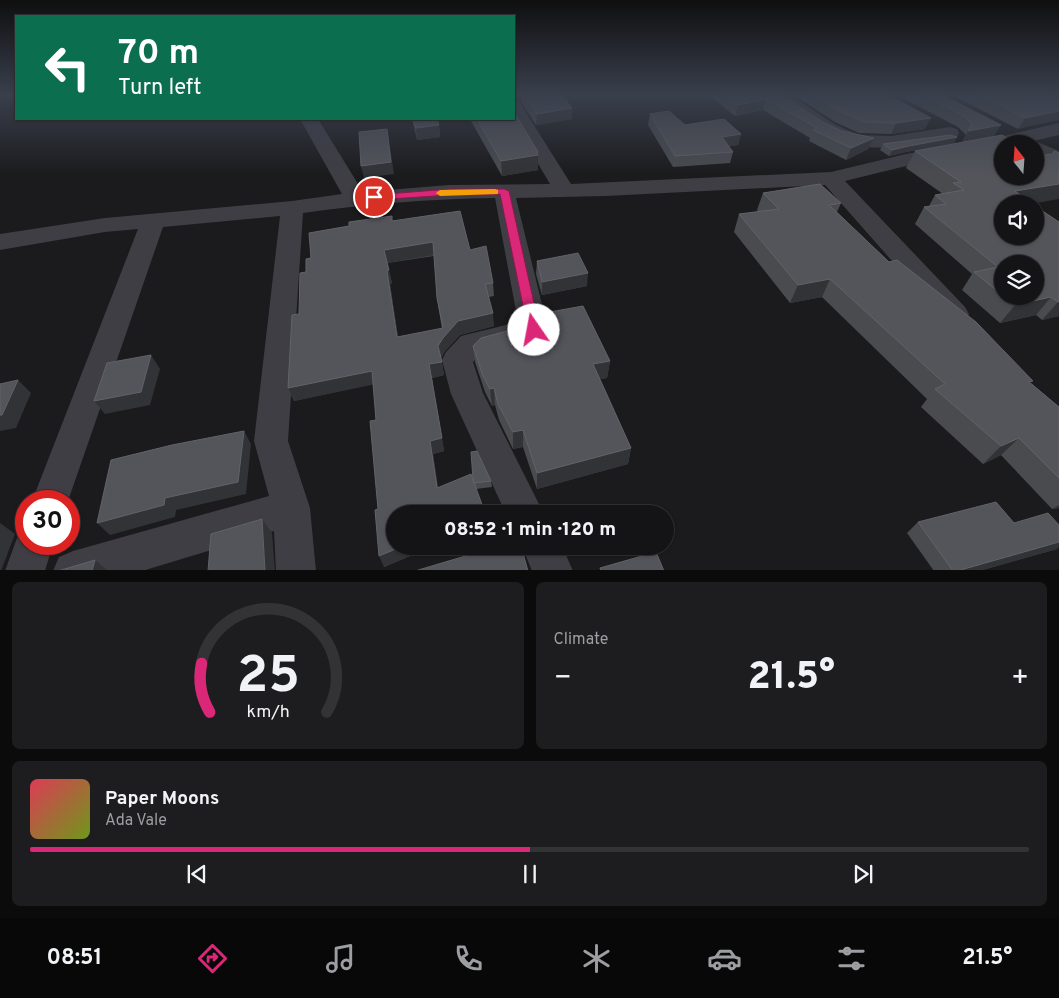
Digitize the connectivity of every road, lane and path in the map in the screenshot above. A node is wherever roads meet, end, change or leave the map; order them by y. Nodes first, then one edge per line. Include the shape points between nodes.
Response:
1 (311, 122) edge
2 (523, 122) edge
3 (819, 122) edge
4 (929, 122) edge
5 (993, 126) edge
6 (1059, 129) edge
7 (950, 133) junction
8 (1011, 135) edge
9 (1044, 136) edge
10 (872, 141) junction
11 (994, 146) edge
12 (978, 148) junction
13 (1044, 152) edge
14 (1059, 159) edge
15 (906, 160) junction
16 (831, 178) junction
17 (564, 190) junction
18 (504, 191) junction
19 (356, 199) junction
20 (292, 208) junction
21 (153, 221) junction
22 (0, 242) edge
23 (976, 334) edge
24 (54, 490) edge
25 (521, 505) edge
26 (291, 508) junction
27 (30, 555) edge
28 (546, 555) edge
29 (24, 570) edge
30 (73, 570) edge
31 (296, 570) edge
32 (553, 570) edge

1 - 19 street
2 - 17 street
3 - 10 street via 858,142
4 - 7 street
5 - 8 street
6 - 9 street
7 - 10 street
7 - 12 street
10 - 15 street
11 - 12 street
12 - 15 street
13 - 14 street
15 - 16 street
16 - 17 street
16 - 23 street
17 - 18 street
18 - 19 street
18 - 25 street via 534,330 471,344 458,360 467,394
19 - 20 street
20 - 21 street
20 - 26 street via 271,441
21 - 22 street via 104,225
21 - 24 street
26 - 30 street
26 - 31 street
27 - 29 street
28 - 32 street

